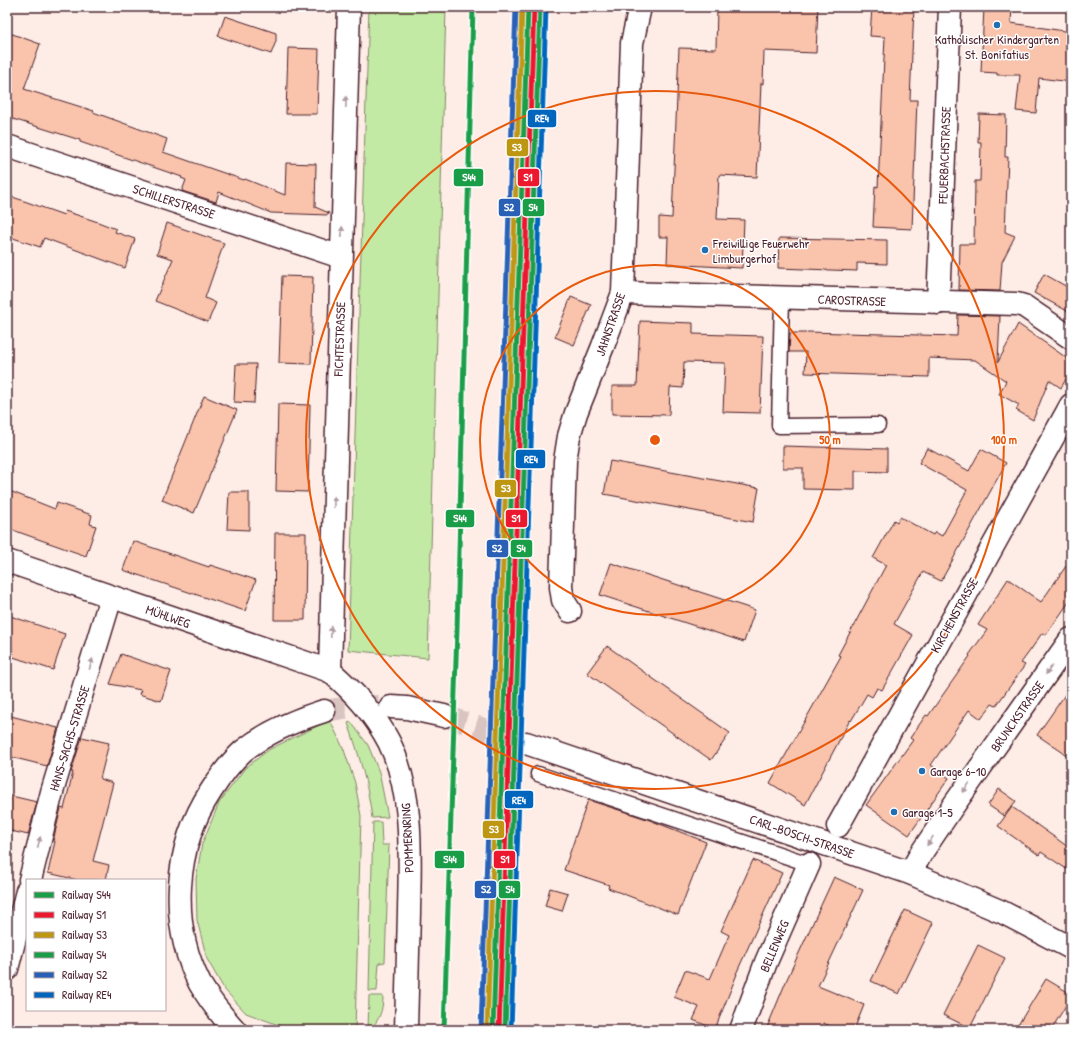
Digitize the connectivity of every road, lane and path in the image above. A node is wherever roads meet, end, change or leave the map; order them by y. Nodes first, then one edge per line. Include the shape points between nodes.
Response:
1 (349, 7) edge
2 (640, 7) edge
3 (950, 7) edge
4 (7, 146) edge
5 (341, 257) junction
6 (622, 293) junction
7 (782, 298) junction
8 (938, 302) junction
9 (1071, 338) edge
10 (1071, 405) edge
11 (878, 425) dead end
12 (7, 561) edge
13 (111, 596) junction
14 (570, 611) dead end
15 (1071, 638) edge
16 (330, 671) junction
17 (391, 706) tunnel mouth
18 (324, 711) tunnel mouth
19 (444, 716) tunnel mouth
20 (526, 743) tunnel mouth
21 (538, 774) dead end
22 (838, 826) dead end
23 (809, 864) joint
24 (910, 873) junction
25 (30, 879) edge
26 (26, 895) edge
27 (1071, 948) edge
28 (7, 970) edge
29 (234, 1030) edge
30 (406, 1030) edge
31 (741, 1030) edge

5 -> 1 street, FICHTESTRASSE
2 - 6 street, JAHNSTRASSE via 632,43
3 - 8 street, FEUERBACHSTRASSE
4 - 5 street, SCHILLERSTRASSE
16 -> 5 street, FICHTESTRASSE
6 - 7 street, CAROSTRASSE
6 - 14 street, JAHNSTRASSE via 569,436 565,461 561,587 563,600
7 - 8 street, CAROSTRASSE
7 - 11 lane via 779,426
8 - 9 street, CAROSTRASSE via 1018,304
10 - 22 street, KIRCHENSTRASSE
12 - 13 street, MÜHLWEG
13 - 16 street, MÜHLWEG
25 -> 13 street, HANS-SACHS-STRASSE via 52,792
15 -> 24 street, BRUNCKSTRASSE via 947,815
16 - 30 street, POMMERNRING via 352,690 374,717 390,743 401,775 408,810 410,858
17 - 19 street
18 - 29 street via 301,718 272,732 243,752 220,777 200,808 187,842 180,879 179,911 186,948 200,983 217,1011
20 - 24 street, CARL-BOSCH-STRASSE
21 - 23 lane, CARL-BOSCH-STRASSE
23 - 31 street, BELLENWEG via 766,962
24 - 27 street, CARL-BOSCH-STRASSE via 1002,912
26 - 28 street

